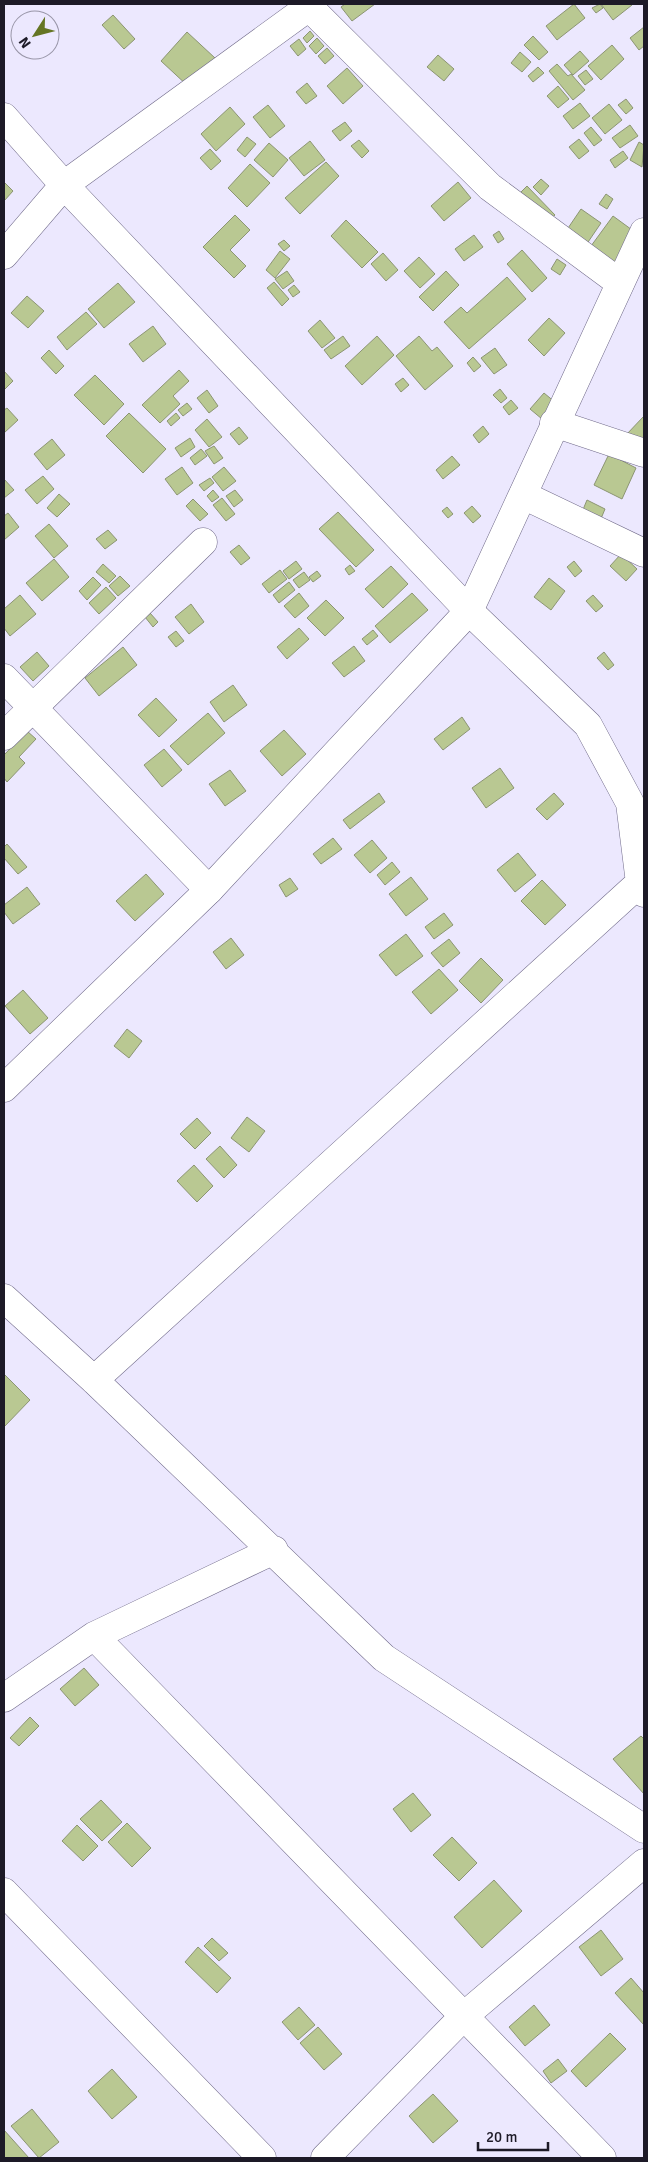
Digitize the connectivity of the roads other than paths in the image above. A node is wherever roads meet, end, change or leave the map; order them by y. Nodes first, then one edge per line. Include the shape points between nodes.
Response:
1 (311, 6) edge
2 (4, 117) edge
3 (64, 185) junction
4 (644, 232) edge
5 (4, 255) edge
6 (620, 283) junction
7 (554, 423) junction
8 (644, 454) edge
9 (523, 495) junction
10 (203, 542) dead end
11 (644, 553) edge
12 (469, 611) junction
13 (4, 678) edge
14 (32, 708) junction
15 (4, 736) edge
16 (643, 885) edge
17 (209, 890) junction
18 (4, 1088) edge
19 (4, 1298) edge
20 (94, 1380) junction
21 (274, 1550) junction
22 (94, 1636) junction
23 (4, 1698) edge
24 (644, 1829) edge
25 (644, 1863) edge
26 (4, 1892) edge
27 (464, 2016) junction
28 (262, 2158) edge
29 (325, 2158) edge
30 (602, 2158) edge

1 - 3 street
1 - 6 street via 490,188
2 - 3 street
3 - 5 street
3 - 12 street
4 - 6 street
6 - 7 street
7 - 8 street
7 - 9 street
9 - 11 street
9 - 12 street
10 - 14 street
12 - 16 street via 588,725 630,803
12 - 17 street
13 - 14 street
14 - 15 street
14 - 17 street
16 - 20 street
17 - 18 street
19 - 20 street
20 - 21 street
21 - 22 street
21 - 24 street via 384,1658
22 - 23 street
22 - 27 street
25 - 27 street
26 - 28 street
27 - 29 street
27 - 30 street

